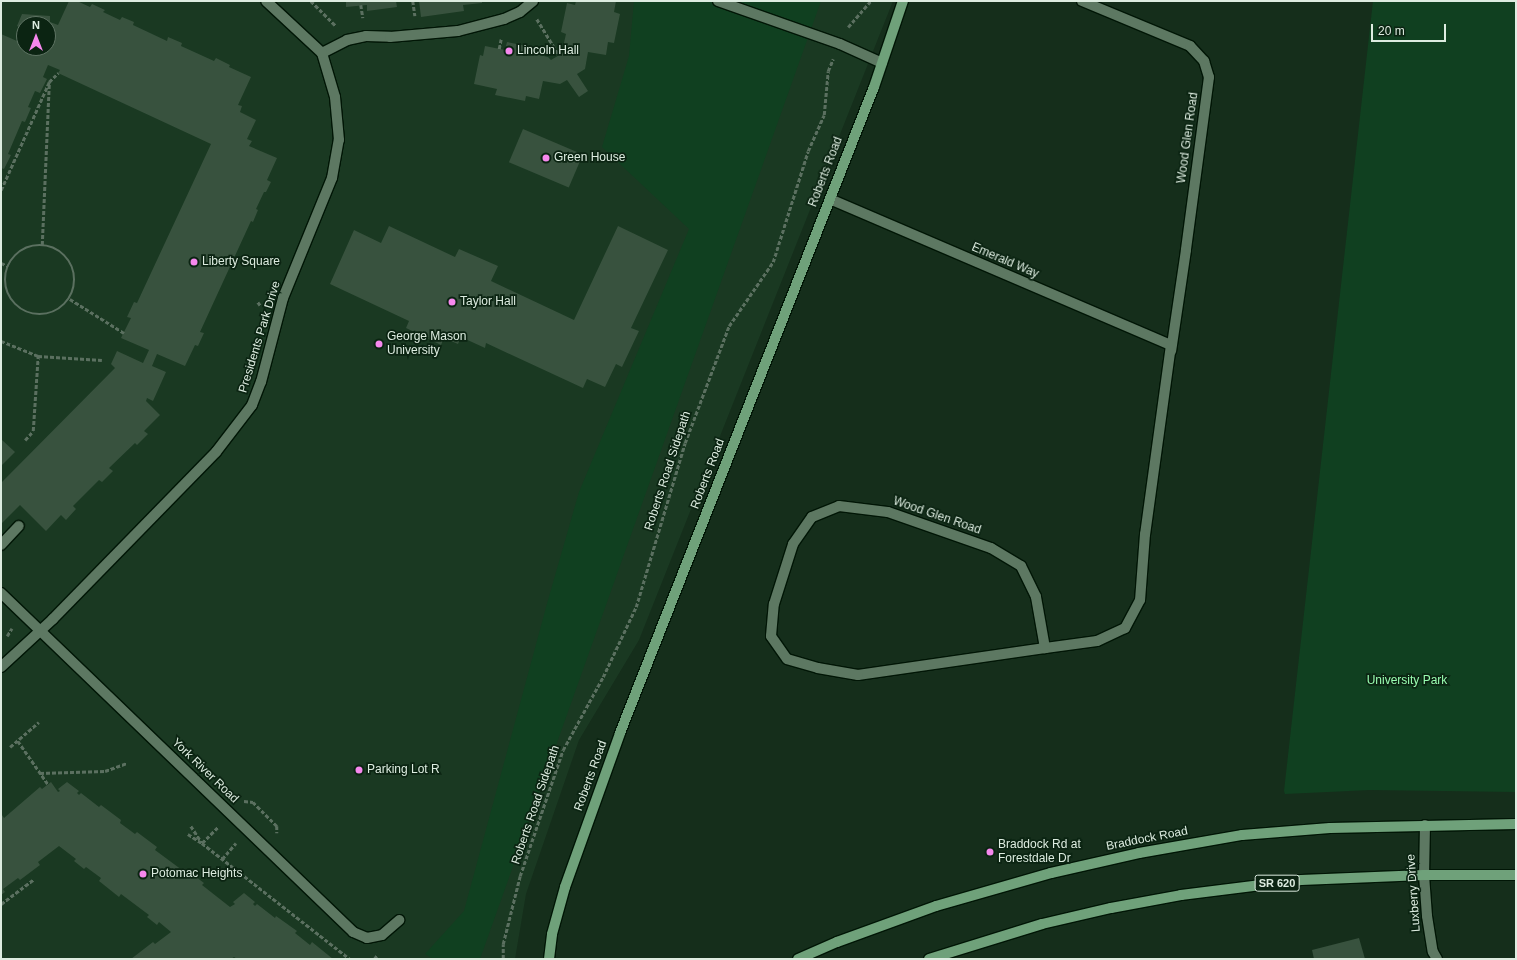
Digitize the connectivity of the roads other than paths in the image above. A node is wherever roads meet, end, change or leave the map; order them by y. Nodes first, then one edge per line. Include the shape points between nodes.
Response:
1 (266, 1) edge
2 (718, 1) edge
3 (903, 1) edge
4 (1082, 1) edge
5 (531, 3) edge
6 (322, 53) junction
7 (882, 63) junction
8 (830, 200) junction
9 (1171, 350) junction
10 (19, 526) dead end
11 (1, 545) edge
12 (1, 593) edge
13 (40, 631) junction
14 (1045, 648) junction
15 (1, 666) edge
16 (1516, 824) edge
17 (1425, 825) junction
18 (1424, 875) junction
19 (1516, 875) edge
20 (399, 920) dead end
21 (549, 959) edge
22 (798, 959) edge
23 (929, 959) edge
24 (1437, 959) edge

1 - 6 street
2 - 7 street via 840,44
3 - 7 main road, Roberts Road
4 - 9 street, Wood Glen Road via 1190,46 1204,61 1209,77
5 - 6 street via 520,12 500,20 458,31 390,37 366,36 347,40
6 - 13 street, Presidents Park Drive via 335,97 339,140 332,178 283,298 261,382 252,405 216,452
7 - 8 main road, Roberts Road
8 - 9 street, Emerald Way
8 - 21 main road, Roberts Road via 620,733 565,887 552,934
9 - 14 street, Wood Glen Road via 1145,534 1140,600 1125,628 1097,641
10 - 11 street
12 - 13 street, York River Road
13 - 15 street, Presidents Park Drive
13 - 20 street, York River Road via 354,932 367,938 382,935
14 - 14 street, Wood Glen Road via 858,675 787,659 771,636 774,604 793,544 812,517 839,506 888,512 991,548 1021,566 1036,597
16 - 17 main road, Braddock Road
17 - 18 street, Luxberry Drive
17 - 22 main road, Braddock Road via 1330,828 1242,835 1139,853 1051,873 936,906
18 - 19 main road, SR 620
18 - 23 main road, SR 620 via 1301,880 1181,895 1042,924
18 - 24 street, Luxberry Drive via 1427,916 1433,952

